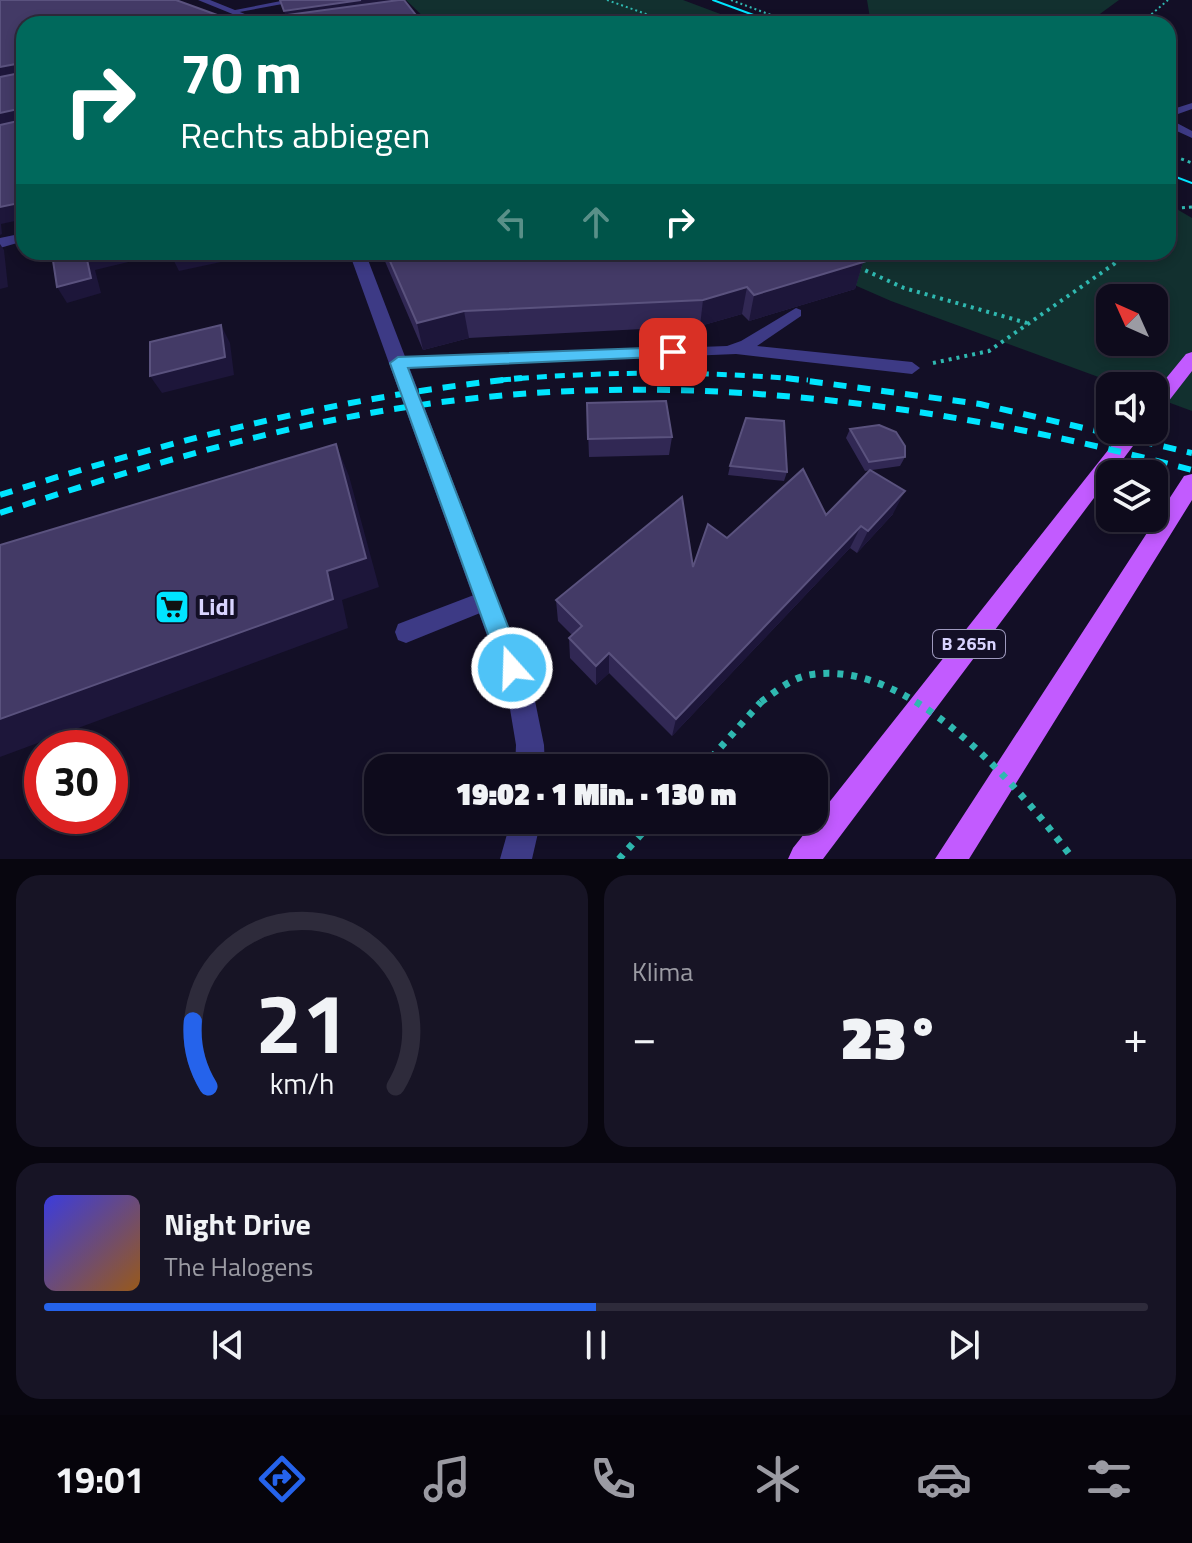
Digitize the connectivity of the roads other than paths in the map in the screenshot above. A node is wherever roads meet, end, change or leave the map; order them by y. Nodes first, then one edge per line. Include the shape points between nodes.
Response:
1 (202, 0) edge
2 (300, 0) edge
3 (234, 11) junction
4 (246, 16) edge
5 (360, 260) edge
6 (796, 313) dead end
7 (738, 349) junction
8 (1192, 358) edge
9 (398, 363) junction
10 (912, 368) road end
11 (1168, 388) edge
12 (1124, 444) edge
13 (1192, 482) edge
14 (487, 600) junction
15 (406, 632) dead end
16 (530, 754) edge
17 (522, 834) edge
18 (516, 859) edge
19 (804, 859) edge
20 (951, 859) edge

1 - 3 street
2 - 3 lane
3 - 4 street
5 - 9 street
6 - 7 lane
7 - 9 lane
7 - 10 lane
8 - 11 main road
9 - 14 street
12 - 19 main road, B 265n
13 - 20 main road
14 - 15 lane
14 - 16 street via 520,691
17 - 18 street

